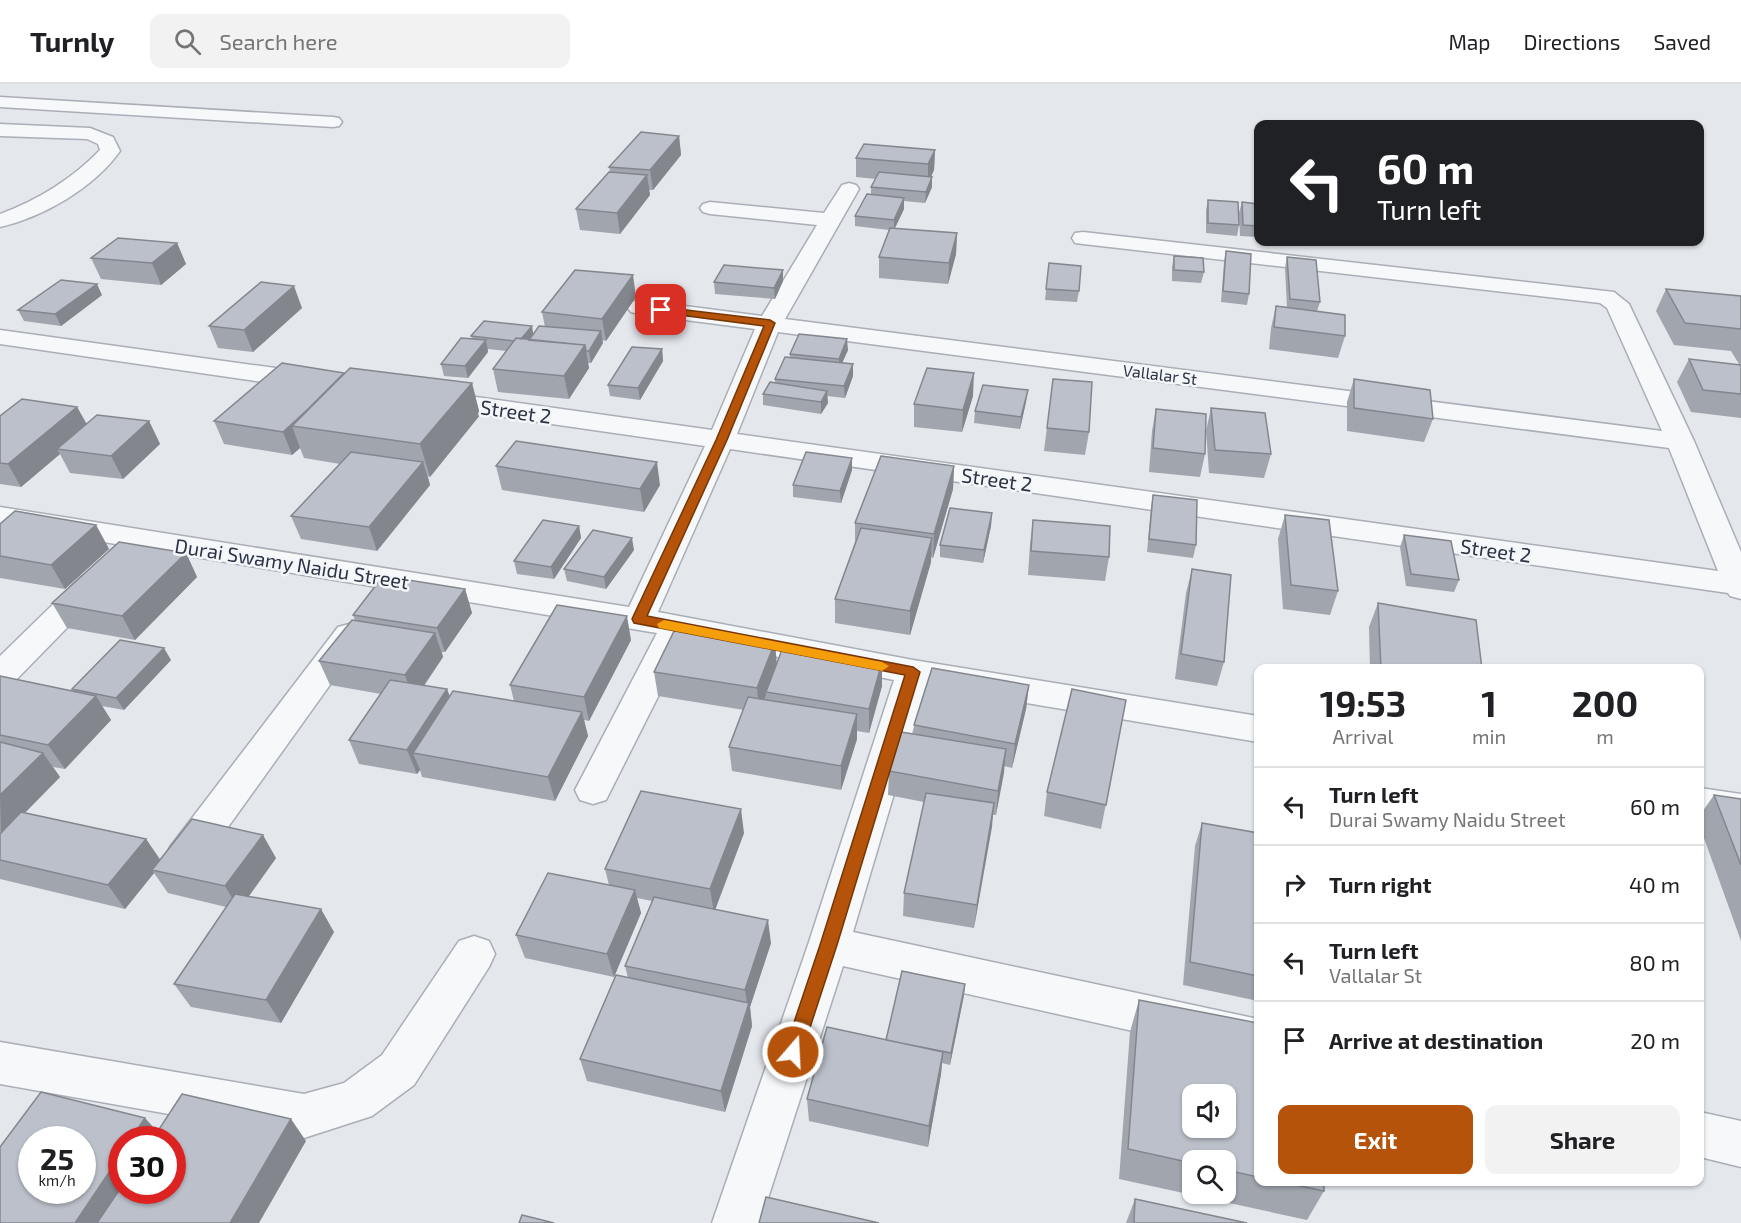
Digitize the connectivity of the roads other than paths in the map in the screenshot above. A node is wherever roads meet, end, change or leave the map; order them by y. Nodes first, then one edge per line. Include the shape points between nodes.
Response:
1 (0, 102) edge
2 (333, 122) dead end
3 (0, 130) edge
4 (849, 189) dead end
5 (710, 208) dead end
6 (830, 220) junction
7 (0, 221) edge
8 (1083, 238) dead end
9 (639, 307) dead end
10 (770, 323) junction
11 (0, 337) edge
12 (331, 384) edge
13 (402, 394) edge
14 (721, 440) junction
15 (1680, 441) junction
16 (0, 516) edge
17 (138, 538) junction
18 (390, 579) junction
19 (1740, 586) edge
20 (639, 619) junction
21 (677, 627) junction
22 (913, 672) junction
23 (0, 676) edge
24 (1254, 728) edge
25 (593, 789) dead end
26 (1704, 803) edge
27 (1741, 809) edge
28 (175, 869) edge
29 (829, 945) junction
30 (474, 954) dead end
31 (1254, 1038) edge
32 (0, 1063) edge
33 (1704, 1136) edge
34 (1741, 1144) edge
35 (736, 1223) edge

1 - 2 street
3 - 7 street via 90,134 106,141 110,151 51,199
4 - 6 street
5 - 6 street
6 - 10 street
8 - 15 street via 1606,297 1617,304
9 - 10 street, Vallalar St
10 - 14 street
10 - 15 street, Vallalar St
11 - 12 street
13 - 14 street, Street 2
14 - 19 street, Street 2
14 - 20 street
15 - 19 street
16 - 17 street, Durai Swamy Naidu Street
17 - 18 street, Durai Swamy Naidu Street
17 - 23 street
18 - 20 street, Durai Swamy Naidu Street
18 - 28 street
20 - 21 street, Durai Swamy Naidu Street
21 - 22 street, Durai Swamy Naidu Street
21 - 25 street
22 - 24 street, Durai Swamy Naidu Street
22 - 29 street
26 - 27 street
29 - 31 street
29 - 35 street
30 - 32 street via 398,1070 356,1101 304,1116
33 - 34 street

